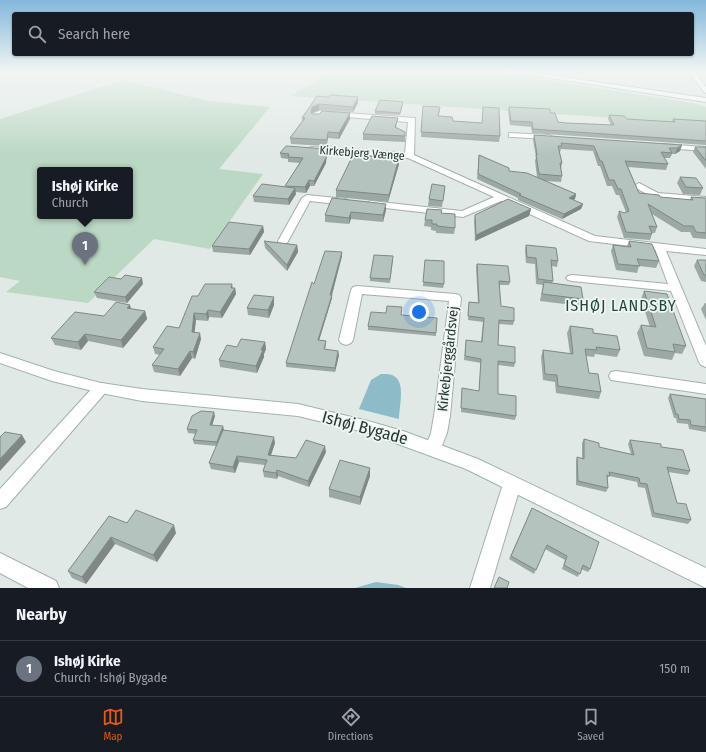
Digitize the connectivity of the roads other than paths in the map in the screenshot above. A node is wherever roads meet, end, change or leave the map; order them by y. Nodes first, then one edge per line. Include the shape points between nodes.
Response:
1 (316, 116) edge
2 (512, 135) dead end
3 (559, 138) edge
4 (660, 145) edge
5 (304, 148) edge
6 (706, 149) edge
7 (410, 156) junction
8 (639, 186) dead end
9 (500, 198) junction
10 (706, 200) edge
11 (282, 241) dead end
12 (660, 247) junction
13 (706, 252) edge
14 (572, 278) dead end
15 (675, 288) junction
16 (346, 340) dead end
17 (0, 358) edge
18 (706, 362) edge
19 (616, 376) dead end
20 (101, 388) junction
21 (706, 389) edge
22 (433, 448) junction
23 (512, 484) junction
24 (0, 501) edge
25 (0, 563) edge
26 (706, 578) edge
27 (49, 588) edge
28 (480, 588) edge

1 - 7 street, Kirkebjerg Vænge via 319,113 412,120
2 - 3 street
4 - 6 street
5 - 7 street, Kirkebjerg Vænge
7 - 9 street, Kirkebjerg Vænge
8 - 10 street via 656,196
9 - 11 street via 463,214 307,198
9 - 12 street, Kirkebjerg Vænge via 593,239
12 - 13 street, Kirkebjerg Vænge
12 - 15 street
14 - 15 street
15 - 18 street
16 - 22 street, Kirkebjerggårdsvej via 357,290 454,298 442,416
17 - 20 street, Ishøj Bygade via 52,376
19 - 21 street
20 - 22 street, Ishøj Bygade via 142,395 298,410 368,427
20 - 24 street
22 - 23 street, Ishøj Bygade
23 - 26 street, Ishøj Bygade
23 - 28 street
25 - 27 street

